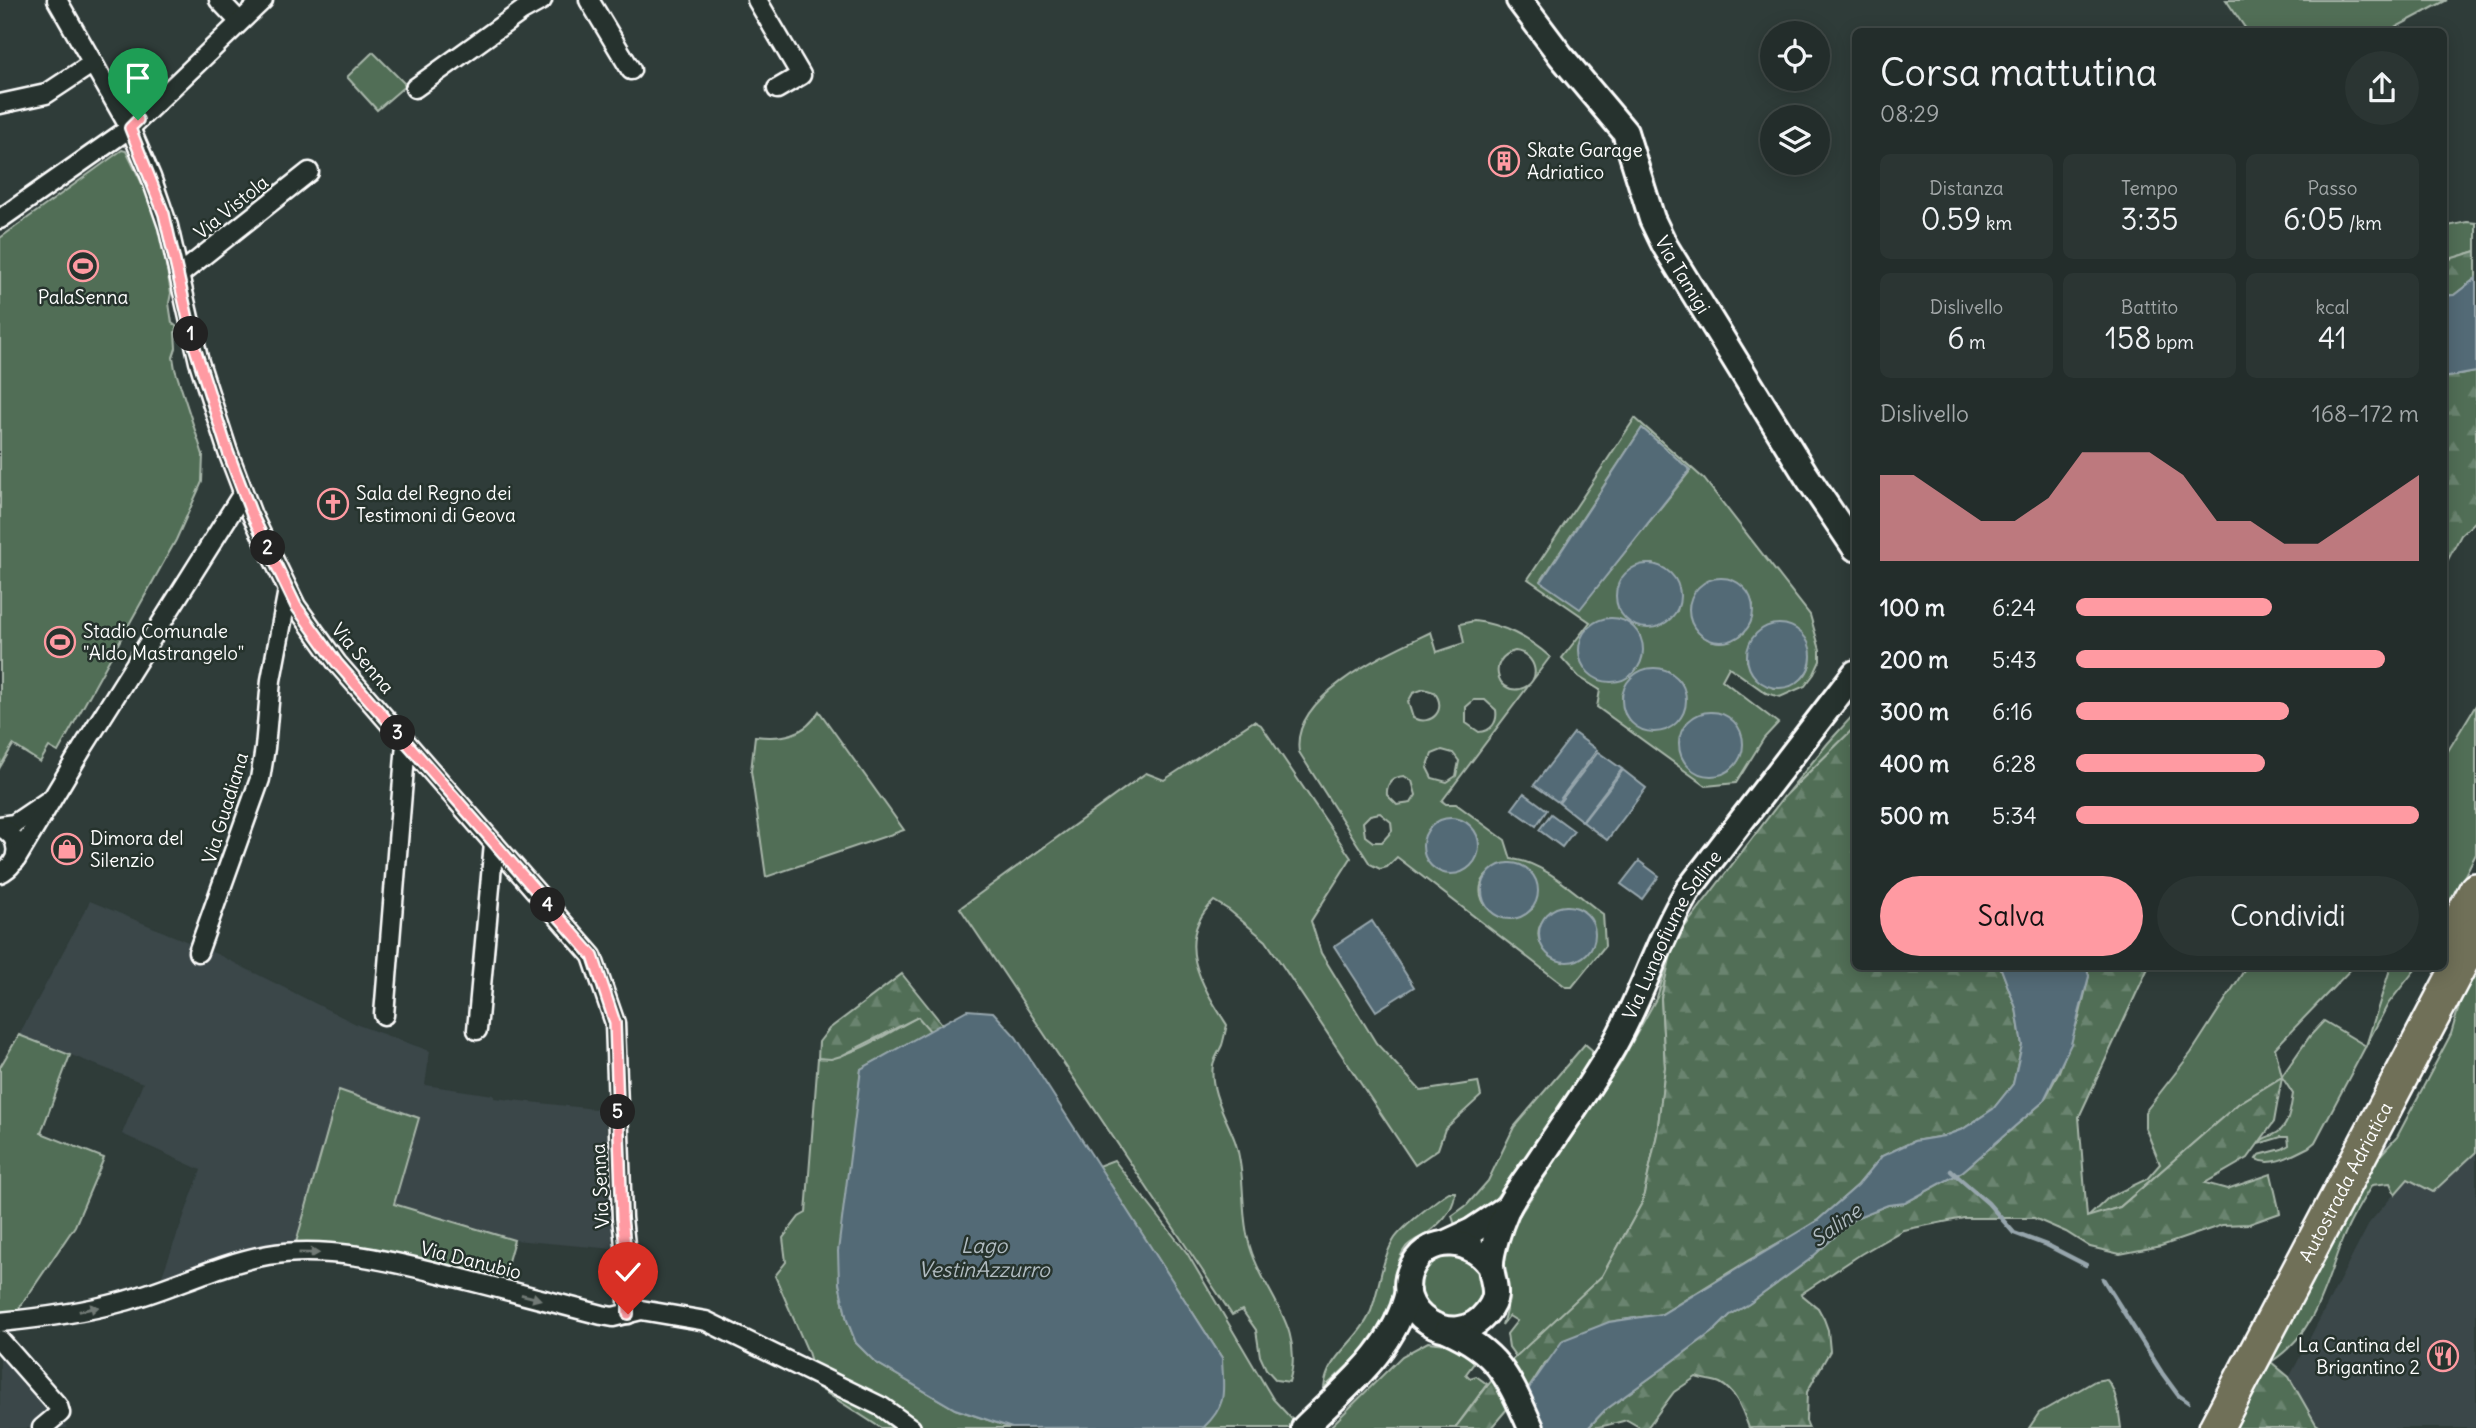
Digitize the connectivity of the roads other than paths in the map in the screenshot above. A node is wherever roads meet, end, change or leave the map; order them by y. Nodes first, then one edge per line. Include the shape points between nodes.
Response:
1 (57, 0) edge
2 (219, 0) edge
3 (263, 0) edge
4 (542, 0) edge
5 (589, 0) edge
6 (757, 0) edge
7 (1519, 0) edge
8 (239, 21) junction
9 (93, 63) junction
10 (631, 70) dead end
11 (415, 88) dead end
12 (777, 89) dead end
13 (0, 104) edge
14 (130, 128) junction
15 (309, 172) dead end
16 (0, 219) edge
17 (179, 275) junction
18 (243, 493) junction
19 (1852, 544) edge
20 (288, 590) junction
21 (1852, 677) edge
22 (406, 743) junction
23 (54, 797) junction
24 (0, 827) edge
25 (494, 843) junction
26 (15, 861) junction
27 (0, 873) edge
28 (2476, 890) edge
29 (2476, 934) edge
30 (2447, 945) edge
31 (198, 952) dead end
32 (2434, 970) edge
33 (384, 1015) dead end
34 (477, 1030) dead end
35 (1508, 1208) junction
36 (1446, 1243) junction
37 (1491, 1267) junction
38 (1408, 1292) junction
39 (1491, 1306) junction
40 (628, 1314) junction
41 (0, 1322) edge
42 (1445, 1330) junction
43 (0, 1340) edge
44 (2246, 1349) junction
45 (1495, 1356) junction
46 (1374, 1358) junction
47 (42, 1428) edge
48 (911, 1428) edge
49 (1304, 1428) edge
50 (1531, 1428) edge
51 (2193, 1428) edge
52 (2216, 1428) edge

1 - 9 street, Via Senna
2 - 8 street
3 - 8 street
4 - 11 street
5 - 10 street
6 - 12 street via 801,75
7 - 19 street, Via Tamigi via 1625,132 1665,246
8 - 14 street
9 - 13 street via 46,94
9 - 14 street, Via Senna
14 - 16 street
14 - 17 street, Via Senna via 164,214
15 - 17 street, Via Vistola
17 - 18 street, Via Senna via 199,362
18 - 20 street, Via Senna
18 - 23 street
20 - 22 street, Via Senna via 321,643
20 - 31 street, Via Guadiana via 260,779
21 - 35 street, Via Lungofiume Saline via 1688,890 1616,1041
22 - 25 street, Via Senna
22 - 33 street
23 - 24 street via 14,824
23 - 26 street
24 - 26 street via 15,839
25 - 34 street
25 - 40 street, Via Senna via 593,956 615,1023
26 - 27 street
28 - 30 highway
29 - 44 highway, Autostrada Adriatica
32 - 44 highway, Autostrada Adriatica
35 - 36 street, Via Lungofiume Saline
35 - 37 street, Via Lungofiume Saline
36 - 37 street via 1476,1250
36 - 38 street via 1427,1249 1414,1264
37 - 39 street via 1496,1286
38 - 42 street via 1419,1316
38 - 46 street via 1396,1328
39 - 42 street via 1478,1322
39 - 45 street
41 -> 40 street, Via Danubio via 122,1302 268,1255 304,1252 408,1266 602,1315
40 - 48 street, Via Danubio via 641,1310 706,1321 881,1407
42 - 45 street
42 - 46 street via 1406,1339
43 - 47 street via 58,1406 60,1413
44 - 51 highway, Autostrada Adriatica
44 - 52 highway, Autostrada Adriatica
45 - 50 street
46 - 49 street

